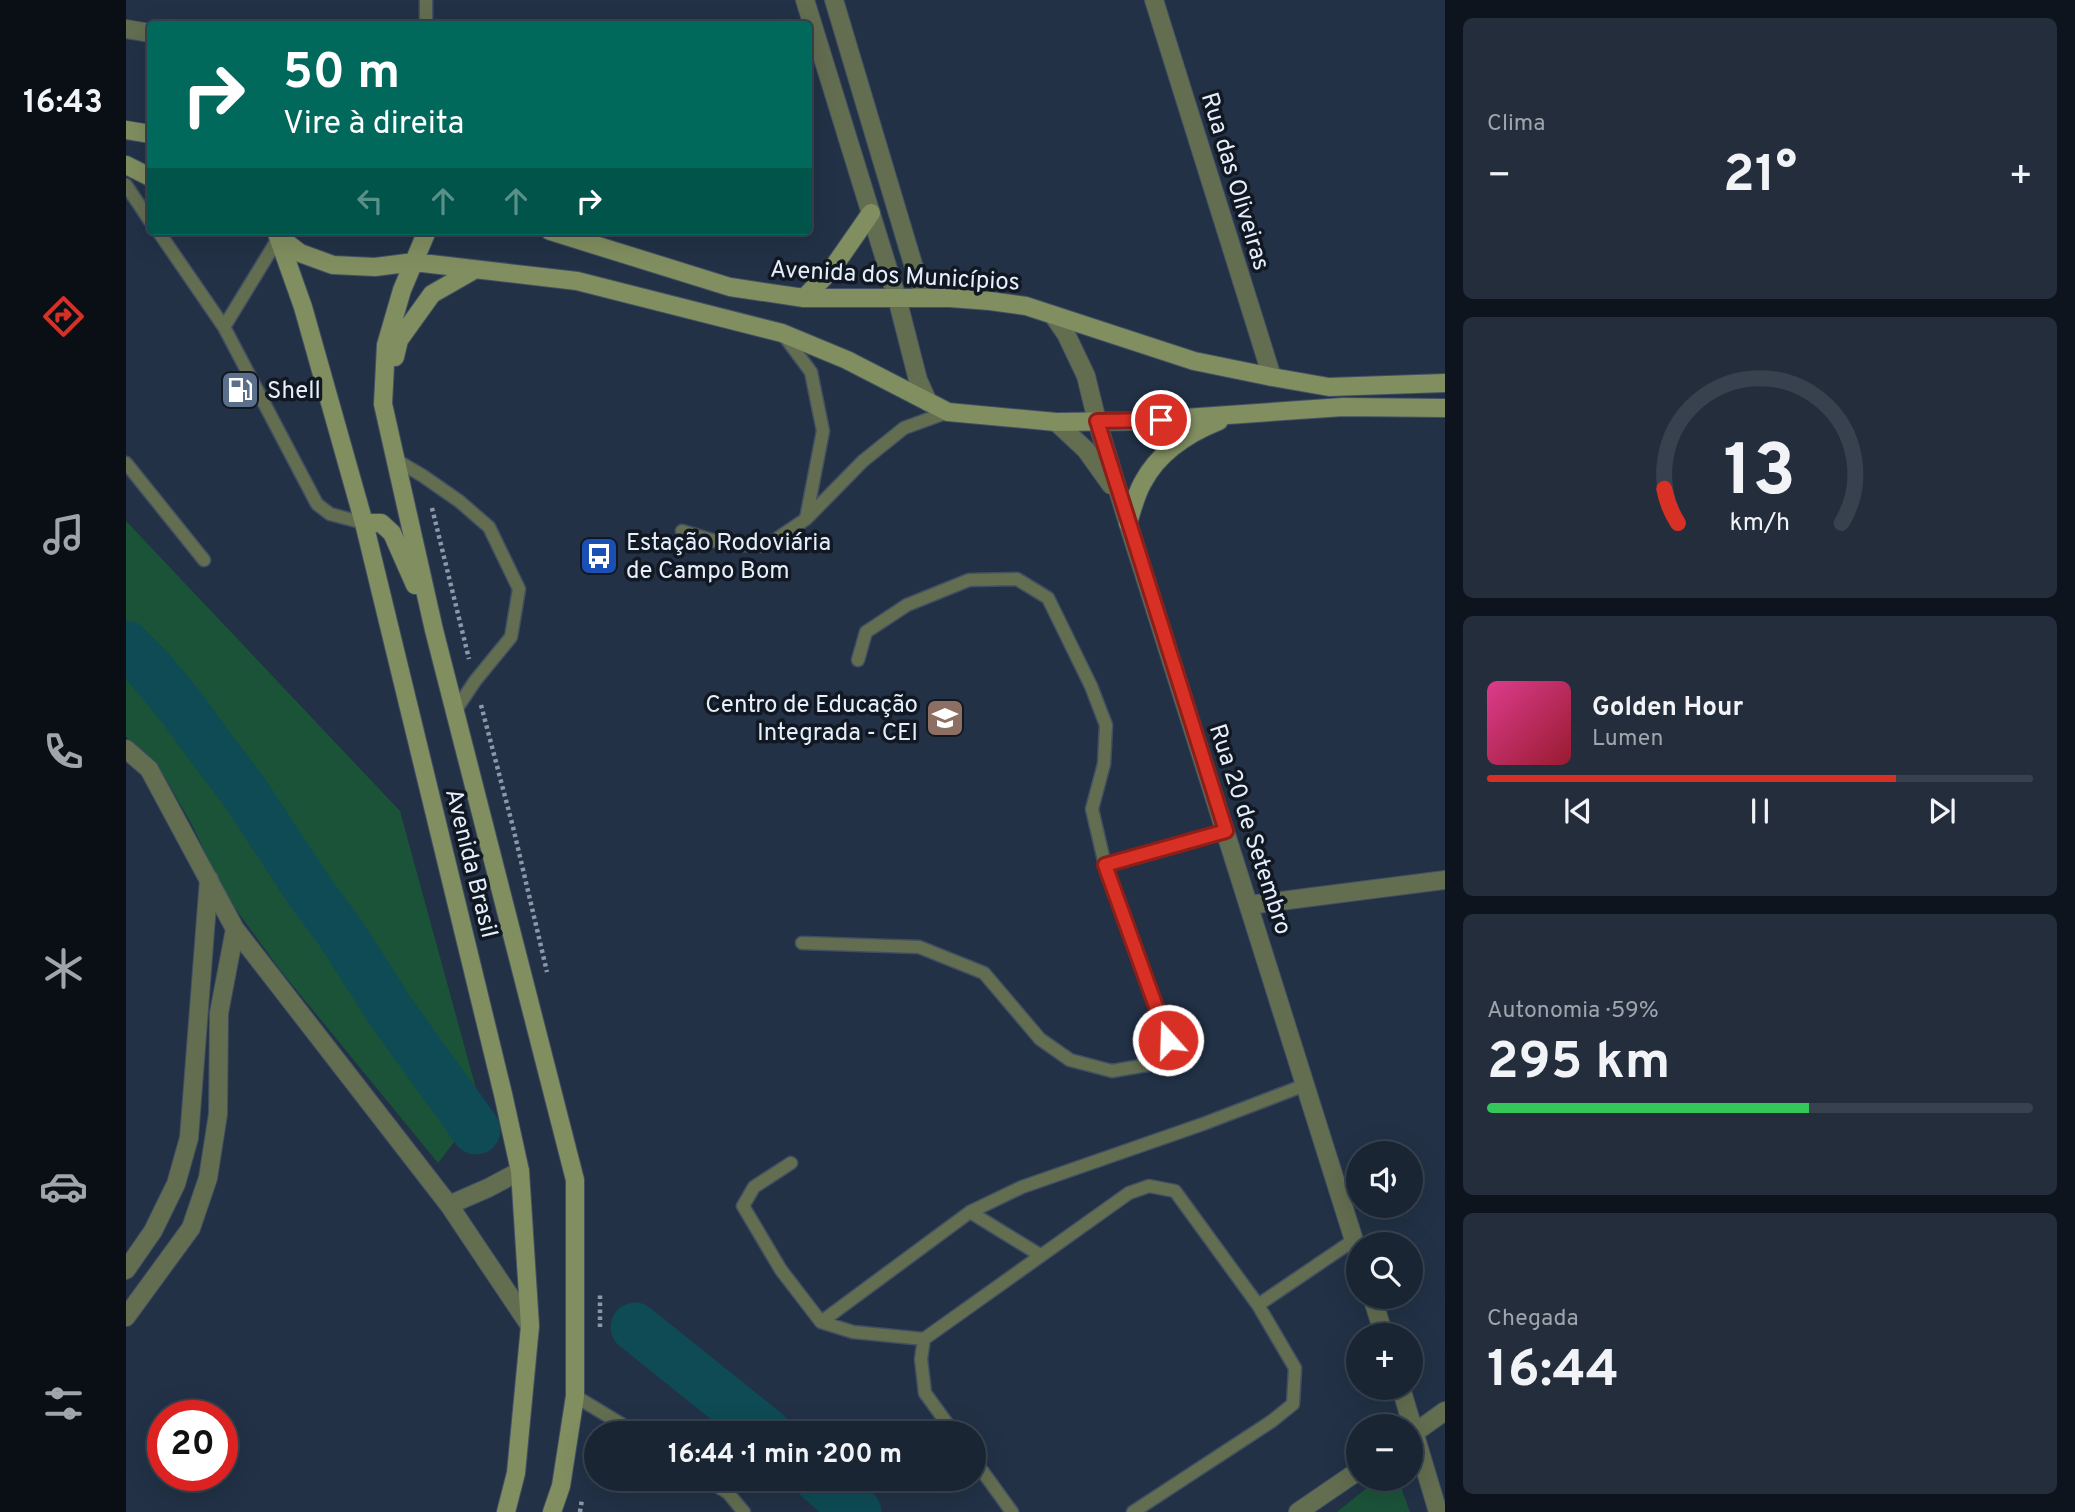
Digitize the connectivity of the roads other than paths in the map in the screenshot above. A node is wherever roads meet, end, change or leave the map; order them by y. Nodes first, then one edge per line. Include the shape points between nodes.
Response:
1 (426, 0) edge
2 (805, 0) edge
3 (834, 0) edge
4 (1154, 0) edge
5 (426, 21) edge
6 (812, 21) edge
7 (812, 22) edge
8 (126, 29) edge
9 (147, 32) edge
10 (863, 96) junction
11 (838, 104) junction
12 (126, 130) edge
13 (147, 134) edge
14 (126, 165) edge
15 (885, 167) junction
16 (859, 175) junction
17 (147, 176) edge
18 (126, 185) edge
19 (871, 213) junction
20 (147, 216) edge
21 (161, 235) edge
22 (273, 235) edge
23 (275, 235) edge
24 (277, 235) edge
25 (425, 235) edge
26 (563, 235) edge
27 (414, 262) junction
28 (474, 270) junction
29 (804, 298) junction
30 (897, 298) junction
31 (926, 298) junction
32 (1053, 315) junction
33 (223, 327) junction
34 (782, 333) junction
35 (1272, 377) junction
36 (1445, 383) edge
37 (928, 402) junction
38 (383, 404) junction
39 (1445, 408) edge
40 (948, 412) junction
41 (1235, 415) junction
42 (1097, 421) junction
43 (1056, 422) junction
44 (396, 460) junction
45 (126, 463) edge
46 (806, 519) junction
47 (364, 523) junction
48 (1128, 523) junction
49 (682, 531) dead end
50 (204, 559) dead end
51 (434, 630) junction
52 (858, 660) dead end
53 (455, 711) junction
54 (126, 749) edge
55 (1226, 831) junction
56 (1105, 865) junction
57 (209, 879) junction
58 (1445, 880) edge
59 (1250, 905) junction
60 (235, 929) junction
61 (802, 943) dead end
62 (1305, 1085) junction
63 (791, 1163) dead end
64 (520, 1171) junction
65 (449, 1205) junction
66 (970, 1212) junction
67 (1351, 1232) edge
68 (1346, 1253) edge
69 (1041, 1255) junction
70 (126, 1269) edge
71 (1258, 1305) junction
72 (126, 1317) edge
73 (821, 1322) junction
74 (530, 1326) junction
75 (924, 1339) junction
76 (575, 1396) junction
77 (1445, 1411) edge
78 (616, 1421) edge
79 (945, 1421) edge
80 (1423, 1427) edge
81 (1423, 1465) edge
82 (986, 1476) edge
83 (1346, 1479) edge
84 (725, 1491) edge
85 (506, 1512) edge
86 (552, 1512) edge
87 (744, 1512) edge
88 (1012, 1512) edge
89 (1133, 1512) edge
90 (1298, 1512) edge
91 (1438, 1512) edge

1 - 5 lane
2 - 6 street
3 - 10 street
4 - 35 street, Rua das Oliveiras
7 - 11 street
8 - 9 street
10 - 11 street
10 - 15 street
11 - 16 street
12 - 13 main road
14 - 17 main road
15 - 16 street
15 - 31 street
16 - 19 street
18 - 20 lane
19 - 29 main road via 832,269
19 - 30 street
21 - 33 lane
22 - 33 lane
23 - 47 main road, Avenida Brasil via 303,307
24 - 27 main road via 300,253 333,265 375,267
25 - 27 main road, Avenida Brasil
26 - 29 main road, Avenida dos Municípios via 730,287
27 - 28 main road
27 - 38 main road, Avenida Brasil via 386,345
28 - 34 main road via 577,281
28 - 38 main road via 432,294 399,340
29 - 30 main road, Avenida dos Municípios
30 - 31 main road, Avenida dos Municípios
30 - 37 street
31 - 32 main road, Avenida dos Municípios via 1026,306
32 - 35 main road, Avenida dos Municípios via 1194,361
32 - 42 street, Rua 20 de Setembro via 1082,365
33 - 47 lane via 317,504 330,514
34 - 37 main road
34 - 46 lane via 811,372 823,431
35 - 36 main road, Avenida dos Municípios via 1329,387
37 - 40 main road
38 - 44 main road, Avenida Brasil
39 - 41 main road via 1343,407
40 - 43 main road
40 - 46 lane via 904,428 863,461
41 - 42 main road
41 - 48 main road via 1197,430 1160,458 1143,482
42 - 43 main road
42 - 48 street, Rua 20 de Setembro
43 - 48 street via 1086,450 1111,485
44 - 51 main road, Avenida Brasil
44 - 53 lane via 459,501 489,527 519,589 511,637
45 - 50 lane
46 - 49 lane via 766,547 725,544
47 - 51 main road via 381,523 392,533
47 - 64 main road, Avenida Brasil
48 - 55 street, Rua 20 de Setembro
51 - 53 main road, Avenida Brasil
52 - 56 lane via 866,632 906,605 970,580 1017,579 1048,598 1106,725 1104,764 1092,809
53 - 76 main road, Avenida Brasil via 575,1180
54 - 57 street via 149,769
55 - 56 lane
55 - 59 street, Rua 20 de Setembro
56 - 61 lane via 1168,1040 1153,1064 1112,1071 1070,1060 1040,1039 984,973 919,947
57 - 60 street
57 - 70 street via 189,1138 176,1184 153,1231
58 - 59 street
59 - 62 street, Rua 20 de Setembro
60 - 65 street
60 - 72 street via 219,1013 218,1114 208,1178 191,1228
62 - 66 lane via 1022,1187
62 - 67 street, Rua 20 de Setembro
63 - 73 lane via 754,1187 743,1206 781,1270
64 - 65 street
64 - 74 main road, Avenida Brasil
65 - 74 street
66 - 69 lane
66 - 73 lane
68 - 71 lane
69 - 71 lane via 1129,1193 1149,1186 1175,1191
69 - 75 lane
71 - 89 lane via 1295,1368 1293,1404
73 - 75 lane via 853,1332
74 - 85 main road, Avenida Brasil via 516,1473
75 - 79 lane via 925,1393
76 - 78 lane
76 - 86 main road, Avenida Brasil via 561,1486
77 - 80 street
81 - 91 street
82 - 88 lane
83 - 90 street
84 - 87 lane

